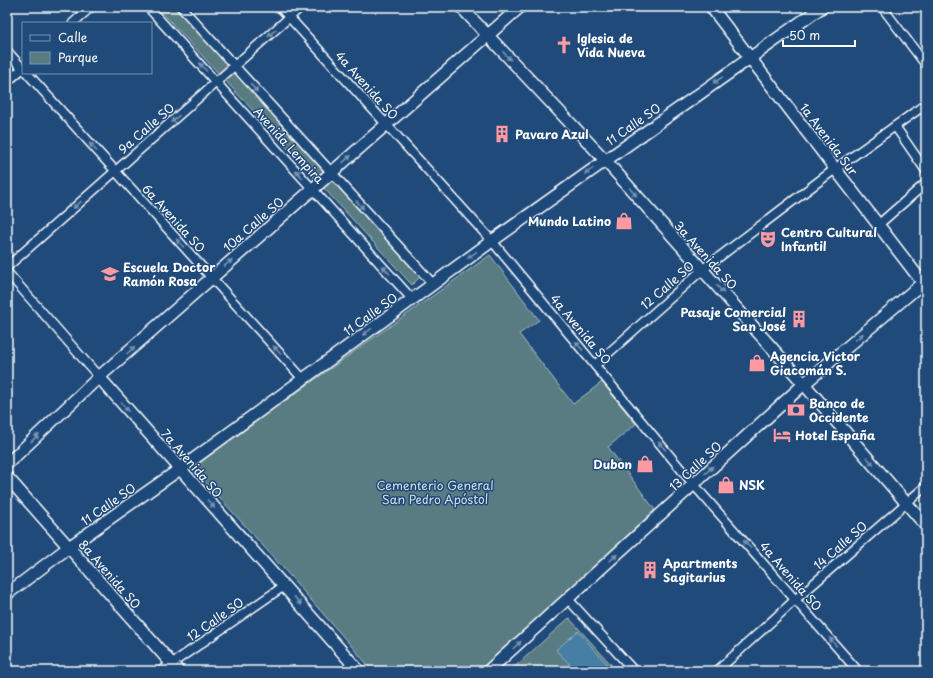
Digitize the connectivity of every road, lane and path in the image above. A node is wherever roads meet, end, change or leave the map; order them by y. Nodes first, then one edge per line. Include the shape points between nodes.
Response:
1 (91, 7) edge
2 (148, 7) edge
3 (181, 7) edge
4 (280, 7) edge
5 (301, 7) edge
6 (461, 7) edge
7 (520, 7) edge
8 (711, 7) edge
9 (822, 7) edge
10 (882, 7) edge
11 (290, 17) junction
12 (74, 22) edge
13 (488, 35) junction
14 (7, 51) edge
15 (750, 58) junction
16 (926, 65) edge
17 (234, 66) junction
18 (22, 67) edge
19 (22, 69) edge
20 (28, 74) edge
21 (7, 82) edge
22 (216, 82) junction
23 (926, 104) edge
24 (386, 124) junction
25 (895, 126) junction
26 (604, 160) junction
27 (835, 169) junction
28 (115, 171) junction
29 (926, 171) edge
30 (331, 173) junction
31 (926, 183) edge
32 (313, 189) junction
33 (878, 225) junction
34 (492, 241) junction
35 (7, 267) edge
36 (702, 270) junction
37 (7, 272) edge
38 (212, 278) junction
39 (925, 283) edge
40 (433, 284) junction
41 (412, 299) junction
42 (595, 365) junction
43 (99, 378) junction
44 (303, 379) junction
45 (804, 384) junction
46 (7, 464) edge
47 (180, 469) junction
48 (7, 477) edge
49 (694, 485) junction
50 (926, 486) edge
51 (906, 503) junction
52 (926, 526) edge
53 (69, 548) junction
54 (284, 586) junction
55 (7, 594) edge
56 (568, 599) junction
57 (796, 599) junction
58 (175, 667) edge
59 (161, 671) edge
60 (359, 671) edge
61 (488, 671) edge
62 (634, 671) edge
63 (717, 671) edge
64 (858, 671) edge

1 - 12 street
22 -> 2 street, Avenida Lempira
3 - 17 street, Avenida Lempira
4 - 11 street, 4a Avenida SO
5 - 11 street, 9a Calle SO
6 - 13 street, 3a Avenida SO
7 - 13 street, 10a Calle SO
8 - 15 street, 1a Avenida Sur
9 - 15 street, 11 Calle SO
10 - 16 street
11 -> 17 street, 9a Calle SO
11 - 24 street, 4a Avenida SO
13 - 24 street, 10a Calle SO
13 -> 26 street, 3a Avenida SO
14 - 18 street
15 -> 26 street, 11 Calle SO
15 - 27 street, 1a Avenida Sur
17 - 22 street, 9a Calle SO
17 -> 30 street, Avenida Lempira
19 - 21 street
28 -> 20 street, 6a Avenida SO
22 -> 28 street, 9a Calle SO
32 -> 22 street, Avenida Lempira
23 - 25 street, 12 Calle SO
30 -> 24 street, 10a Calle SO
24 - 34 street, 4a Avenida SO
25 - 27 street, 12 Calle SO
25 - 29 street
26 -> 34 street, 11 Calle SO
26 -> 36 street, 3a Avenida SO
27 - 33 street, 1a Avenida Sur
27 - 36 street, 12 Calle SO
28 -> 35 street, 9a Calle SO
38 -> 28 street, 6a Avenida SO
30 - 32 street, 10a Calle SO
30 -> 40 street, Avenida Lempira
31 - 33 street
38 -> 32 street, 10a Calle SO
41 -> 32 street, Avenida Lempira
33 - 39 street, 1a Avenida Sur
34 -> 40 street, 11 Calle SO
42 -> 34 street, 4a Avenida SO
36 - 42 street, 12 Calle SO
36 -> 45 street, 3a Avenida SO
37 - 43 street, 7a Avenida SO
43 -> 38 street, 10a Calle SO
44 -> 38 street, 6a Avenida SO
45 -> 39 street, 13 Calle SO
40 - 41 street, 11 Calle SO
41 -> 44 street, 11 Calle SO
49 -> 42 street, 4a Avenida SO
46 -> 43 street, 10a Calle SO
43 -> 47 street, 7a Avenida SO
44 - 47 street, 11 Calle SO
49 -> 45 street, 13 Calle SO
45 -> 51 street, 3a Avenida SO
47 - 53 street, 11 Calle SO
47 -> 54 street, 7a Avenida SO
48 - 53 street, 8a Avenida SO
56 -> 49 street, 13 Calle SO
57 -> 49 street, 4a Avenida SO
50 - 51 street, 14 Calle SO
51 - 52 street, 3a Avenida SO
51 - 57 street, 14 Calle SO
53 - 55 street, 11 Calle SO
53 - 58 street, 8a Avenida SO
54 - 58 street, 12 Calle SO
54 -> 60 street, 7a Avenida SO
61 -> 56 street, 13 Calle SO
56 - 62 street
57 - 63 street, 14 Calle SO
64 -> 57 street, 4a Avenida SO
58 - 59 street, 12 Calle SO

